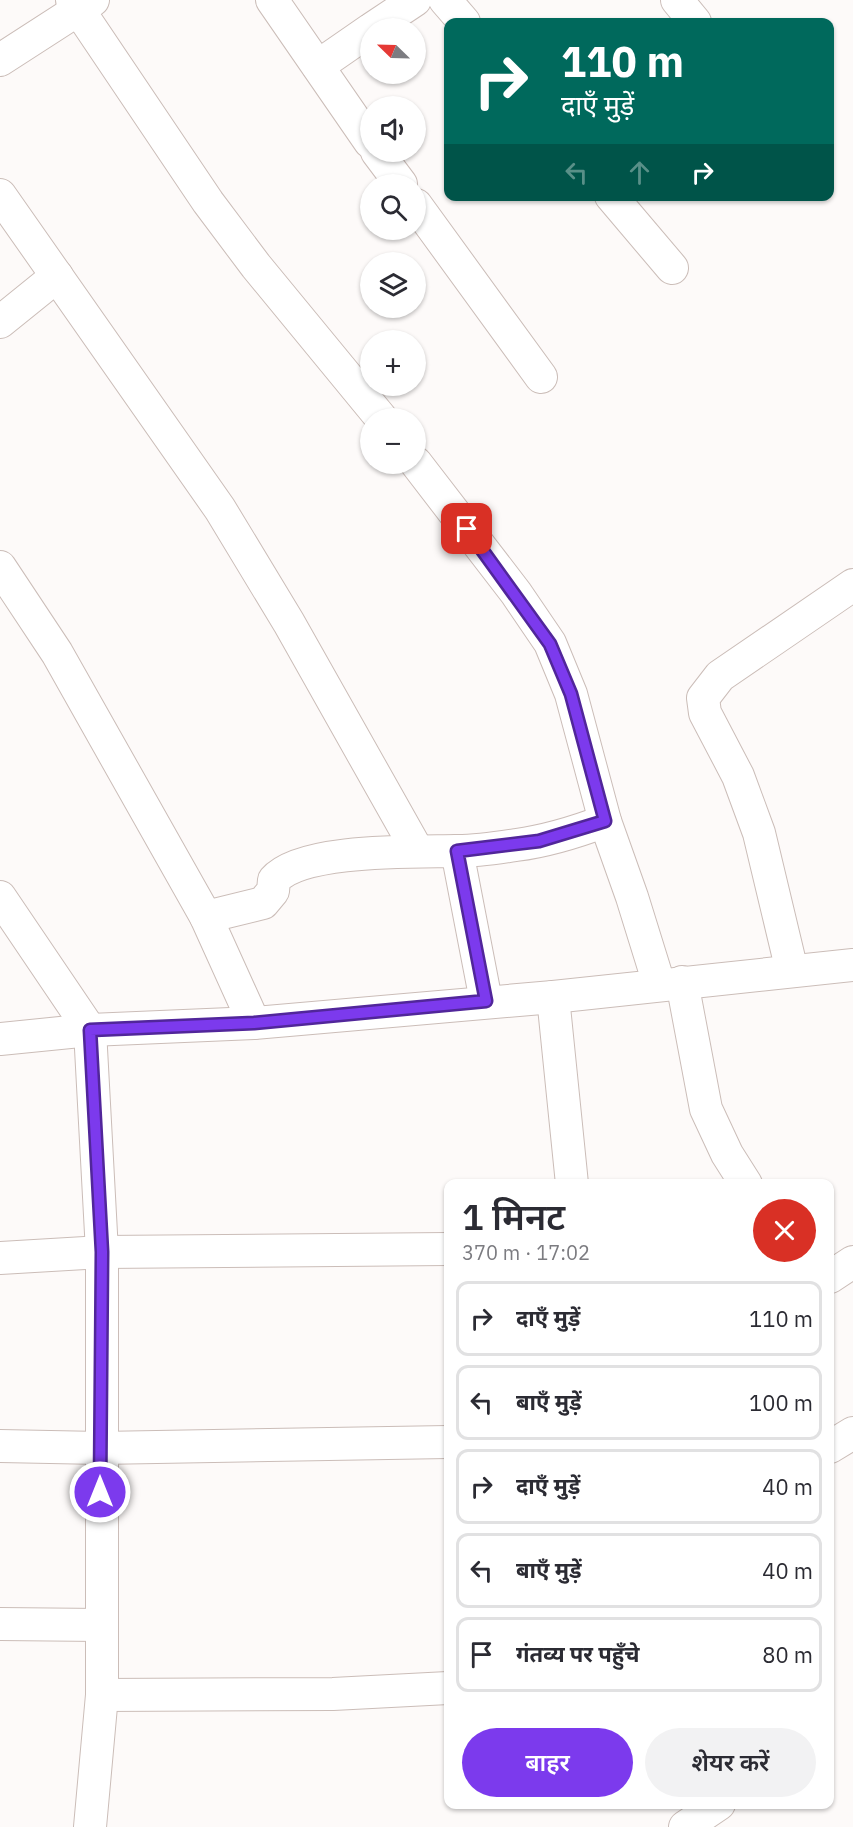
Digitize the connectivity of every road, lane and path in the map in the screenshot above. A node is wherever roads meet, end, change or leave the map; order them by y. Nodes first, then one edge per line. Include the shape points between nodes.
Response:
1 (272, 0) edge
2 (415, 0) edge
3 (445, 0) edge
4 (677, 0) edge
5 (81, 3) edge
6 (388, 18) edge
7 (461, 18) edge
8 (692, 18) edge
9 (360, 37) edge
10 (0, 60) edge
11 (318, 66) junction
12 (360, 127) edge
13 (0, 195) edge
14 (615, 201) edge
15 (426, 219) edge
16 (672, 268) dead end
17 (57, 276) junction
18 (0, 322) edge
19 (541, 377) dead end
20 (373, 408) edge
21 (424, 474) edge
22 (0, 567) edge
23 (853, 585) edge
24 (605, 821) junction
25 (417, 850) junction
26 (457, 851) junction
27 (0, 897) edge
28 (206, 917) junction
29 (849, 970) edge
30 (792, 971) junction
31 (670, 983) junction
32 (553, 998) junction
33 (486, 1001) junction
34 (254, 1023) junction
35 (90, 1030) junction
36 (0, 1039) edge
37 (571, 1179) edge
38 (743, 1179) edge
39 (444, 1250) edge
40 (102, 1252) junction
41 (0, 1257) edge
42 (853, 1262) edge
43 (834, 1274) edge
44 (853, 1433) edge
45 (444, 1442) edge
46 (834, 1445) edge
47 (0, 1446) edge
48 (100, 1448) junction
49 (0, 1624) edge
50 (101, 1625) junction
51 (444, 1688) edge
52 (102, 1695) junction
53 (712, 1809) edge
54 (90, 1827) edge
55 (685, 1827) edge

1 - 11 street
2 - 6 street
3 - 7 street
4 - 8 street
5 - 10 street
5 - 20 street via 215,211
9 - 11 street
11 - 12 street
13 - 17 street
14 - 16 street
15 - 19 street
17 - 18 street
17 - 25 street via 220,509
21 - 24 street via 550,644 571,694
22 - 28 street via 57,653
23 - 30 street via 720,676 703,698 705,713 738,776 759,832
24 - 26 street via 539,841
24 - 31 street via 632,897
25 - 26 street
25 - 28 street via 337,857 286,869 274,880 273,891 263,903
26 - 33 street
27 - 35 street
28 - 34 street
29 - 30 street
30 - 31 street
31 - 32 street
31 - 38 street via 706,1109
32 - 33 street
32 - 37 street
33 - 34 street
34 - 35 street
35 - 36 street
35 - 40 street
39 - 40 street
40 - 41 street
40 - 48 street
42 - 43 street
44 - 46 street
45 - 48 street
47 - 48 street
48 - 50 street
49 - 50 street
50 - 52 street
51 - 52 street via 333,1694
52 - 54 street
53 - 55 street

